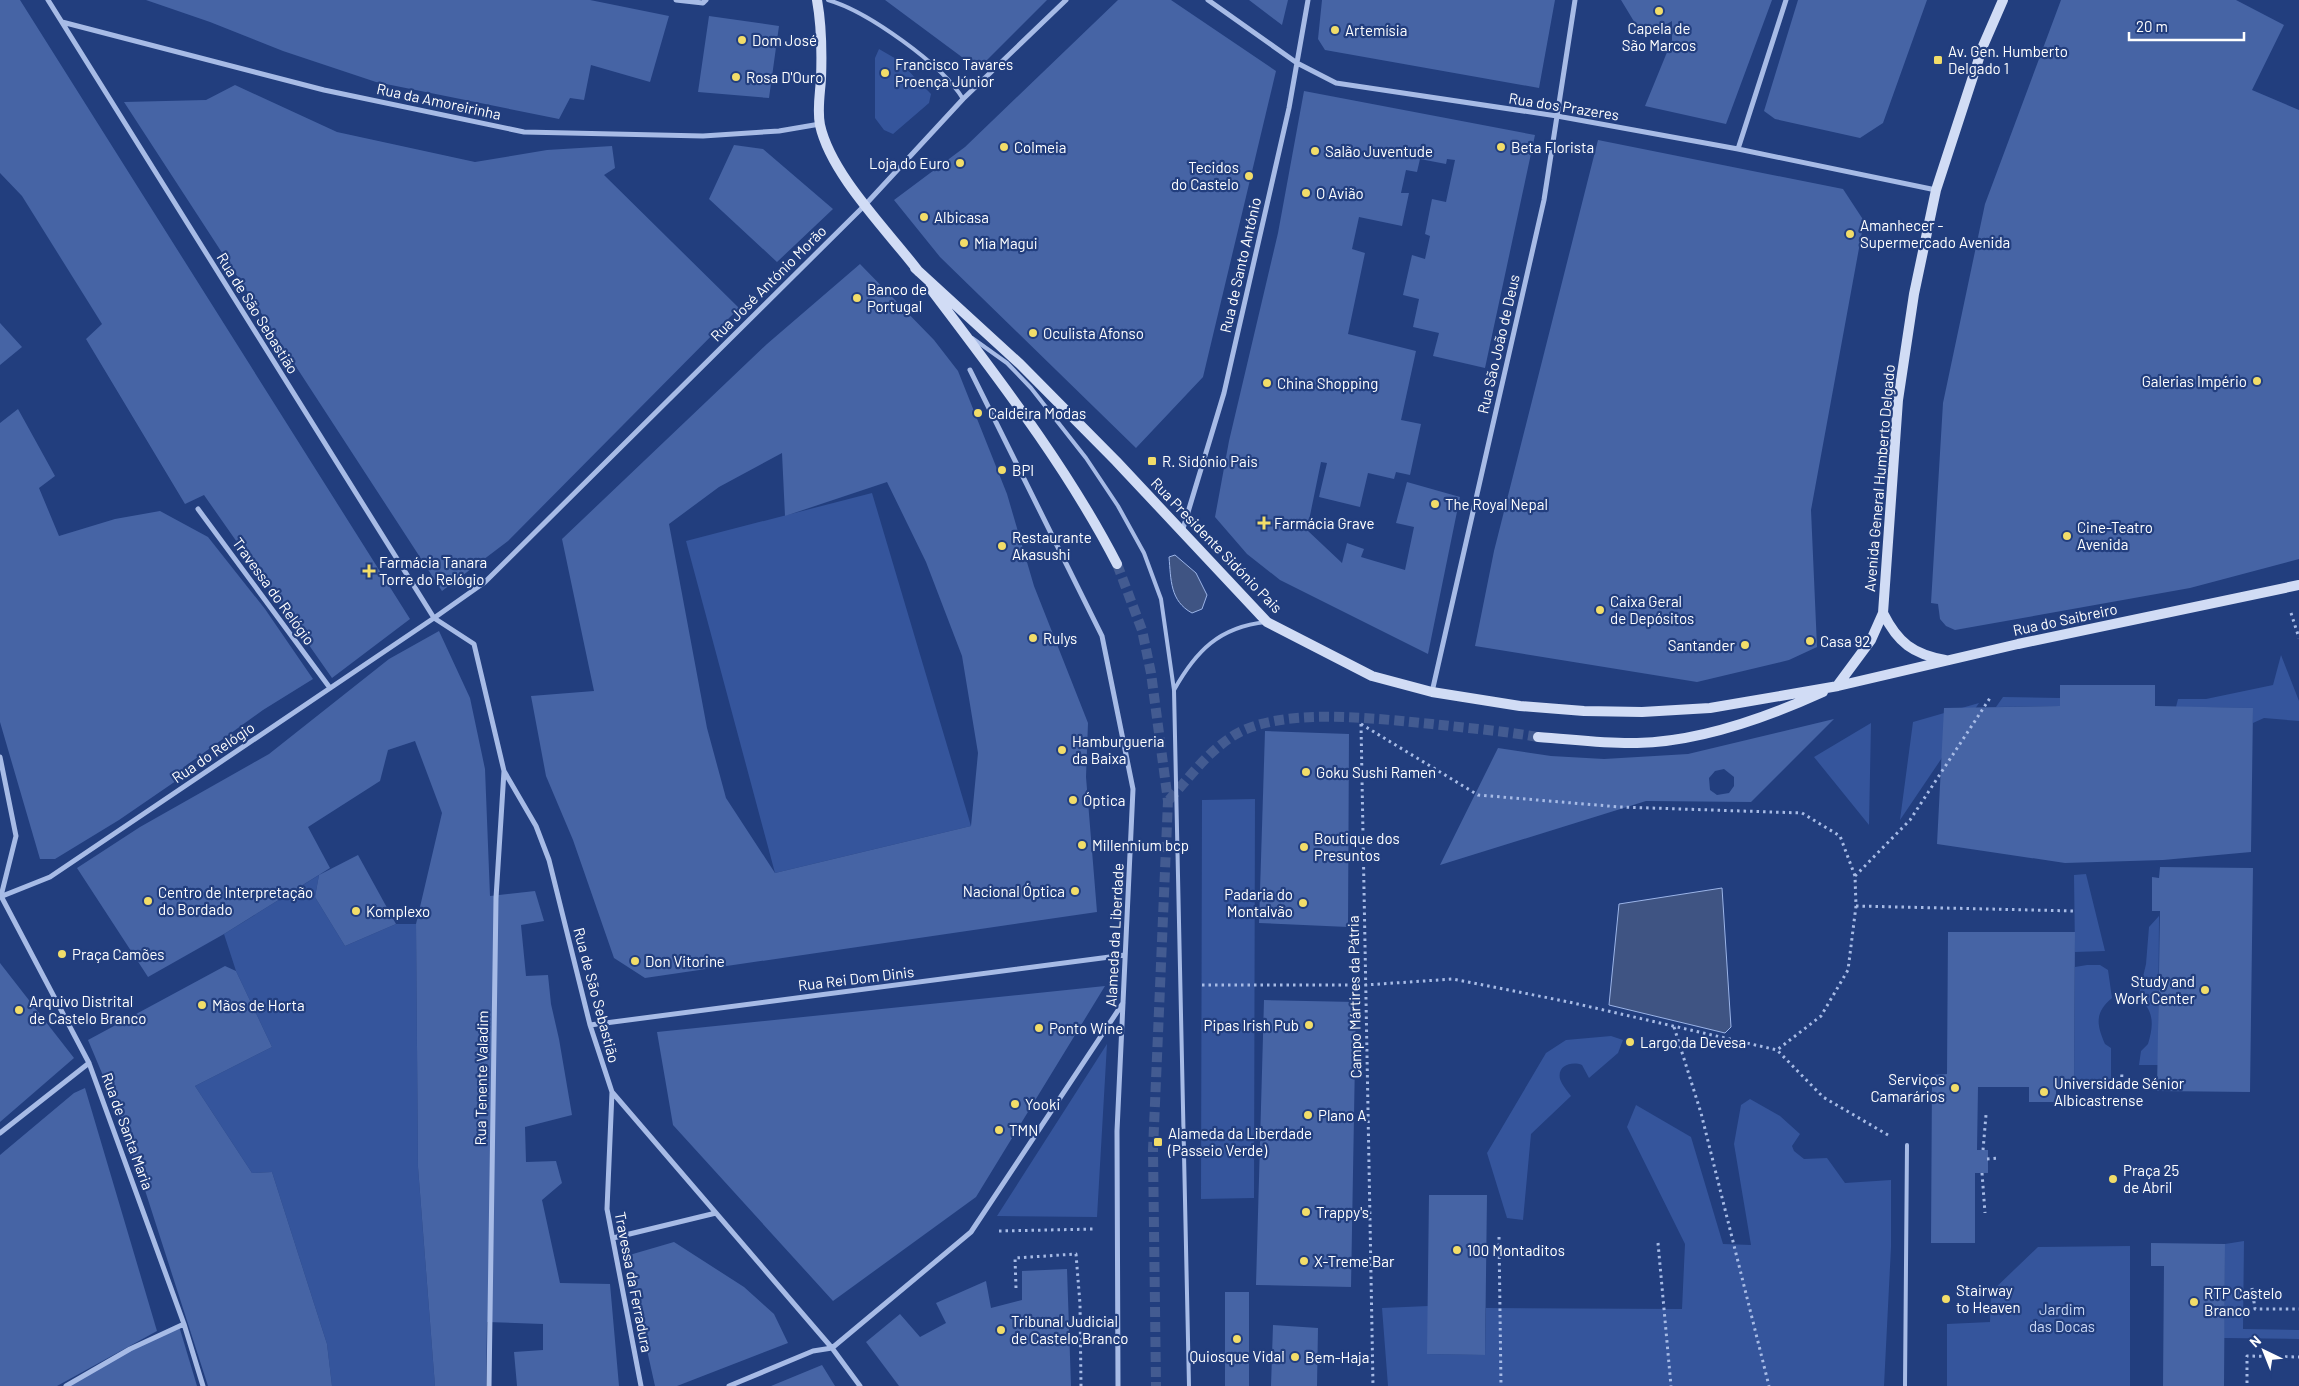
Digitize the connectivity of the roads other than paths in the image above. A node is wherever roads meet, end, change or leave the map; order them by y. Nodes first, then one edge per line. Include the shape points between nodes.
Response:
1 (48, 0) edge
2 (676, 0) edge
3 (706, 0) edge
4 (817, 0) edge
5 (828, 0) edge
6 (1066, 0) edge
7 (1208, 0) edge
8 (1308, 0) edge
9 (1575, 0) edge
10 (1786, 0) edge
11 (2003, 0) edge
12 (61, 22) junction
13 (1297, 63) junction
14 (963, 100) junction
15 (1557, 116) junction
16 (820, 124) junction
17 (1738, 149) junction
18 (1936, 190) junction
19 (865, 205) junction
20 (915, 268) junction
21 (964, 333) junction
22 (970, 370) dead end
23 (198, 509) dead end
24 (1182, 533) junction
25 (1117, 564) tunnel mouth
26 (2299, 585) edge
27 (1883, 613) junction
28 (434, 618) junction
29 (1267, 622) junction
30 (1948, 660) junction
31 (1838, 686) junction
32 (330, 688) junction
33 (1174, 690) junction
34 (1432, 692) junction
35 (1538, 737) tunnel mouth
36 (0, 757) edge
37 (504, 771) junction
38 (0, 896) edge
39 (1125, 955) junction
40 (1123, 1003) junction
41 (590, 1025) junction
42 (89, 1063) junction
43 (612, 1092) junction
44 (0, 1133) edge
45 (1908, 1145) road end
46 (716, 1213) junction
47 (613, 1238) junction
48 (184, 1324) junction
49 (832, 1348) junction
50 (66, 1386) edge
51 (203, 1386) edge
52 (489, 1386) edge
53 (641, 1386) edge
54 (729, 1386) edge
55 (860, 1386) edge
56 (1118, 1386) edge
57 (1189, 1386) edge
58 (1905, 1386) edge

1 - 12 street, Rua de São Sebastião
2 - 3 street via 703,3
4 - 16 main road via 823,43
5 - 14 lane via 866,16 932,64 955,86
6 - 14 street, Rua José António Morão
7 - 13 street, Rua dos Prazeres
8 - 13 street, Rua de Santo António
9 - 15 street, Rua São João de Deus
10 - 17 street
11 - 18 main road, Avenida General Humberto Delgado via 1984,46
12 - 16 street, Rua da Amoreirinha via 324,90 524,132 703,136 779,131
12 - 28 street, Rua de São Sebastião
13 - 15 street, Rua dos Prazeres via 1336,83
13 - 24 street, Rua de Santo António via 1224,393
14 - 19 street, Rua José António Morão
15 - 17 street, Rua dos Prazeres
15 - 34 street, Rua São João de Deus via 1544,200
16 - 19 main road via 834,161
17 - 18 street, Rua dos Prazeres
18 - 27 main road, Avenida General Humberto Delgado via 1914,294 1898,400
19 - 20 main road
19 - 28 street, Rua José António Morão via 485,582
20 - 21 main road
20 - 24 main road, Rua Presidente Sidónio Pais via 1020,364
21 - 25 main road via 1062,468
21 - 33 lane via 1007,363 1031,388 1086,458 1118,506 1144,552 1161,599
22 - 39 street, Alameda da Liberdade via 1102,636 1133,789
23 - 32 street, Travessa do Relógio
24 - 29 main road, Rua Presidente Sidónio Pais
26 - 30 main road, Rua do Saibreiro
27 - 30 main road via 1890,627 1911,649 1924,656
27 - 31 main road, Avenida General Humberto Delgado via 1871,640
28 - 32 street, Rua do Relógio
28 - 37 street, Rua de São Sebastião via 474,644
29 - 33 lane via 1229,630 1215,639 1189,664
29 - 34 main road, Rua Presidente Sidónio Pais via 1372,676
30 - 31 main road, Rua do Saibreiro
31 - 34 main road, Rua Presidente Sidónio Pais via 1710,708 1642,712 1520,706
31 - 35 main road via 1747,721 1671,740 1636,743
32 - 38 street, Rua do Relógio via 50,877
33 - 57 lane
36 - 38 street via 16,836
37 - 41 street, Rua de São Sebastião via 536,826 549,860
37 - 52 street, Rua Tenente Valadim via 496,898
38 - 42 street, Rua de Santa Maria
39 - 40 street, Alameda da Liberdade
39 - 41 street, Rua Rei Dom Dinis
40 - 49 street via 971,1232
40 - 56 street, Alameda da Liberdade via 1117,1131
41 - 43 street, Rua de São Sebastião
42 - 44 street
42 - 48 street, Rua de Santa Maria
43 - 46 street, Rua de São Sebastião
43 - 47 street, Travessa da Ferradura via 607,1209
45 - 58 lane
46 - 47 street
46 - 49 street, Rua de São Sebastião
47 - 53 street, Travessa da Ferradura
48 - 50 street via 130,1349
48 - 51 street, Rua de Santa Maria
49 - 54 street via 813,1351
49 - 55 street, Rua de São Sebastião

